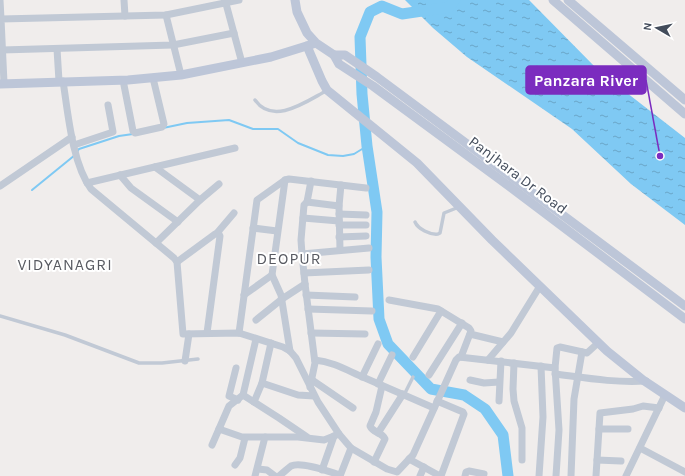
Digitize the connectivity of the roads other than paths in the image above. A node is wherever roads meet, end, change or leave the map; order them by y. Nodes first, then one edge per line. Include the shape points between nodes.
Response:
1 (0, 0) edge
2 (124, 0) edge
3 (239, 0) edge
4 (295, 0) edge
5 (552, 0) edge
6 (568, 0) edge
7 (226, 2) edge
8 (166, 15) junction
9 (125, 16) junction
10 (1, 19) junction
11 (234, 33) junction
12 (173, 45) junction
13 (311, 45) junction
14 (57, 49) junction
15 (2, 50) junction
16 (334, 55) junction
17 (242, 63) junction
18 (181, 75) junction
19 (153, 78) junction
20 (123, 80) junction
21 (61, 81) junction
22 (2, 84) edge
23 (327, 90) junction
24 (255, 100) dead end
25 (685, 100) edge
26 (108, 105) dead end
27 (685, 114) edge
28 (72, 137) junction
29 (236, 148) dead end
30 (76, 151) junction
31 (155, 167) junction
32 (120, 175) junction
33 (285, 180) junction
34 (311, 181) junction
35 (87, 183) junction
36 (219, 184) dead end
37 (342, 185) junction
38 (0, 186) edge
39 (366, 188) dead end
40 (200, 200) junction
41 (307, 202) junction
42 (340, 206) junction
43 (460, 206) junction
44 (234, 213) dead end
45 (366, 215) dead end
46 (303, 218) junction
47 (339, 220) junction
48 (178, 222) junction
49 (415, 222) dead end
50 (366, 225) dead end
51 (253, 228) junction
52 (278, 231) junction
53 (217, 233) junction
54 (366, 236) dead end
55 (339, 237) junction
56 (156, 243) junction
57 (368, 248) dead end
58 (340, 250) junction
59 (302, 254) junction
60 (177, 262) junction
61 (369, 270) dead end
62 (304, 273) junction
63 (272, 275) junction
64 (305, 284) junction
65 (540, 286) junction
66 (244, 295) junction
67 (306, 295) junction
68 (332, 296) junction
69 (355, 297) dead end
70 (282, 299) junction
71 (389, 300) dead end
72 (685, 306) edge
73 (308, 309) junction
74 (332, 310) junction
75 (441, 311) junction
76 (372, 312) dead end
77 (0, 316) edge
78 (685, 319) edge
79 (256, 320) dead end
80 (462, 323) junction
81 (207, 333) junction
82 (239, 333) junction
83 (311, 333) junction
84 (189, 334) junction
85 (365, 334) dead end
86 (470, 334) junction
87 (256, 339) junction
88 (503, 342) junction
89 (598, 343) junction
90 (271, 344) junction
91 (378, 344) dead end
92 (290, 351) junction
93 (582, 352) junction
94 (392, 355) dead end
95 (461, 356) junction
96 (412, 357) dead end
97 (198, 359) dead end
98 (185, 360) junction
99 (315, 360) junction
100 (488, 360) junction
101 (501, 361) junction
102 (514, 363) junction
103 (541, 366) junction
104 (236, 368) dead end
105 (555, 371) junction
106 (429, 375) dead end
107 (362, 377) junction
108 (413, 377) dead end
109 (577, 377) junction
110 (470, 380) dead end
111 (646, 381) junction
112 (499, 382) junction
113 (262, 383) junction
114 (311, 383) junction
115 (380, 385) junction
116 (403, 394) junction
117 (666, 395) junction
118 (314, 396) junction
119 (240, 397) junction
120 (499, 400) dead end
121 (254, 402) junction
122 (436, 402) junction
123 (353, 408) dead end
124 (659, 408) junction
125 (685, 408) edge
126 (219, 429) junction
127 (599, 429) junction
128 (628, 429) dead end
129 (378, 433) junction
130 (336, 435) junction
131 (265, 437) junction
132 (307, 437) junction
133 (245, 438) junction
134 (212, 445) dead end
135 (351, 448) junction
136 (640, 448) junction
137 (409, 459) junction
138 (522, 460) dead end
139 (597, 460) junction
140 (621, 461) dead end
141 (374, 462) junction
142 (234, 465) dead end
143 (424, 467) junction
144 (322, 470) junction
145 (256, 472) edge
146 (685, 472) edge
147 (387, 473) edge
148 (484, 474) dead end
149 (275, 476) edge
150 (279, 476) edge
151 (340, 476) edge
152 (420, 476) edge
153 (440, 476) edge
154 (465, 476) edge
155 (539, 476) edge
156 (556, 476) edge
157 (571, 476) edge
158 (596, 476) edge
159 (626, 476) edge

1 - 10 street
2 - 9 street
3 - 7 street
4 - 13 street, Panjhara Dr Road via 297,12
5 - 27 street
6 - 25 street
7 - 8 street
7 - 11 street
8 - 9 street
8 - 12 street
9 - 10 street
10 - 15 street
11 - 12 street
11 - 17 street
12 - 14 street
12 - 18 street
13 - 16 street, Panjhara Dr Road
13 - 17 street
13 - 23 street via 322,82
14 - 15 street
14 - 21 street
15 - 22 street
16 - 72 street, Panjhara Dr Road via 345,55 377,77
16 - 78 street, Panjhara Dr Road via 339,64 373,86
17 - 18 street
18 - 19 street
19 - 20 street
19 - 20 street via 164,124 162,127 135,133
20 - 21 street
21 - 22 street
21 - 28 street
23 - 24 lane via 295,107 276,112 264,108
23 - 43 street via 417,163
26 - 30 street via 114,132
28 - 30 street
28 - 38 street
29 - 31 street
30 - 35 street
31 - 32 street
31 - 40 street
32 - 35 street
32 - 48 street via 131,188
33 - 34 street via 292,178
33 - 51 street via 257,200
33 - 52 street
34 - 37 street
34 - 41 street
35 - 56 street
36 - 40 street
37 - 39 street
37 - 42 street
40 - 48 street
41 - 42 street
41 - 46 street via 304,205
42 - 47 street
43 - 49 lane via 444,213 438,234 418,227
43 - 65 street
44 - 53 street
45 - 47 street
46 - 47 street
46 - 59 street
47 - 50 street
47 - 55 street
48 - 56 street
51 - 52 street
51 - 66 street
52 - 63 street
53 - 60 street
53 - 81 street via 220,236
54 - 55 street
55 - 58 street
56 - 60 street
57 - 58 street
58 - 59 street
59 - 62 street
60 - 84 street via 183,334
61 - 62 street
62 - 64 street
63 - 66 street
63 - 70 street
64 - 67 street
64 - 70 street
65 - 88 street
65 - 89 street
66 - 82 street
67 - 68 street
67 - 73 street
68 - 69 street
68 - 74 street
70 - 79 street
70 - 92 street
71 - 75 street via 432,307
73 - 74 street
73 - 83 street
74 - 76 street
75 - 80 street
75 - 96 street
77 - 98 lane via 66,334 139,363
80 - 86 street via 470,329
80 - 106 street
81 - 82 street
81 - 84 street
82 - 87 street
83 - 85 street
83 - 99 street
84 - 98 street
86 - 88 street
86 - 95 street
87 - 90 street
87 - 119 street
88 - 100 street
89 - 93 street via 589,352
89 - 111 street
90 - 92 street
90 - 113 street
91 - 107 street
92 - 114 street
93 - 105 street via 557,348
93 - 109 street
94 - 115 street
95 - 100 street
95 - 122 street via 456,360
97 - 98 lane
99 - 107 street via 335,364
99 - 114 street
100 - 101 street
101 - 102 street
101 - 112 street
102 - 103 street
102 - 138 street via 513,389 522,428
103 - 105 street
103 - 155 street via 543,417
104 - 119 street via 229,396
105 - 109 street
105 - 156 street via 558,430
107 - 115 street
108 - 116 lane
109 - 111 street via 607,381
109 - 157 street
110 - 112 street via 484,383
111 - 117 street
112 - 120 street
113 - 118 street via 298,395
113 - 121 street
114 - 118 street
114 - 123 street
115 - 116 street
115 - 129 street via 376,412 371,424 371,428
116 - 122 street
116 - 129 street
117 - 124 street
117 - 125 street
118 - 130 street
119 - 121 street
119 - 126 street via 229,406
121 - 132 street
122 - 137 street
122 - 153 street via 464,414
124 - 127 street via 643,406 602,412 599,414
124 - 136 street
126 - 133 street
126 - 134 street
127 - 128 street
127 - 139 street
129 - 141 street via 385,439
130 - 132 street via 324,440
130 - 135 street
130 - 144 street
131 - 132 street
131 - 133 street
131 - 145 street
133 - 142 street via 240,458
135 - 141 street
135 - 151 street
136 - 146 street
136 - 159 street
137 - 143 street
137 - 147 street via 397,472
139 - 140 street
139 - 158 street
141 - 147 street
143 - 152 street
143 - 153 street
144 - 150 street via 293,466
144 - 151 street
145 - 149 street via 267,470
148 - 154 street via 469,471

